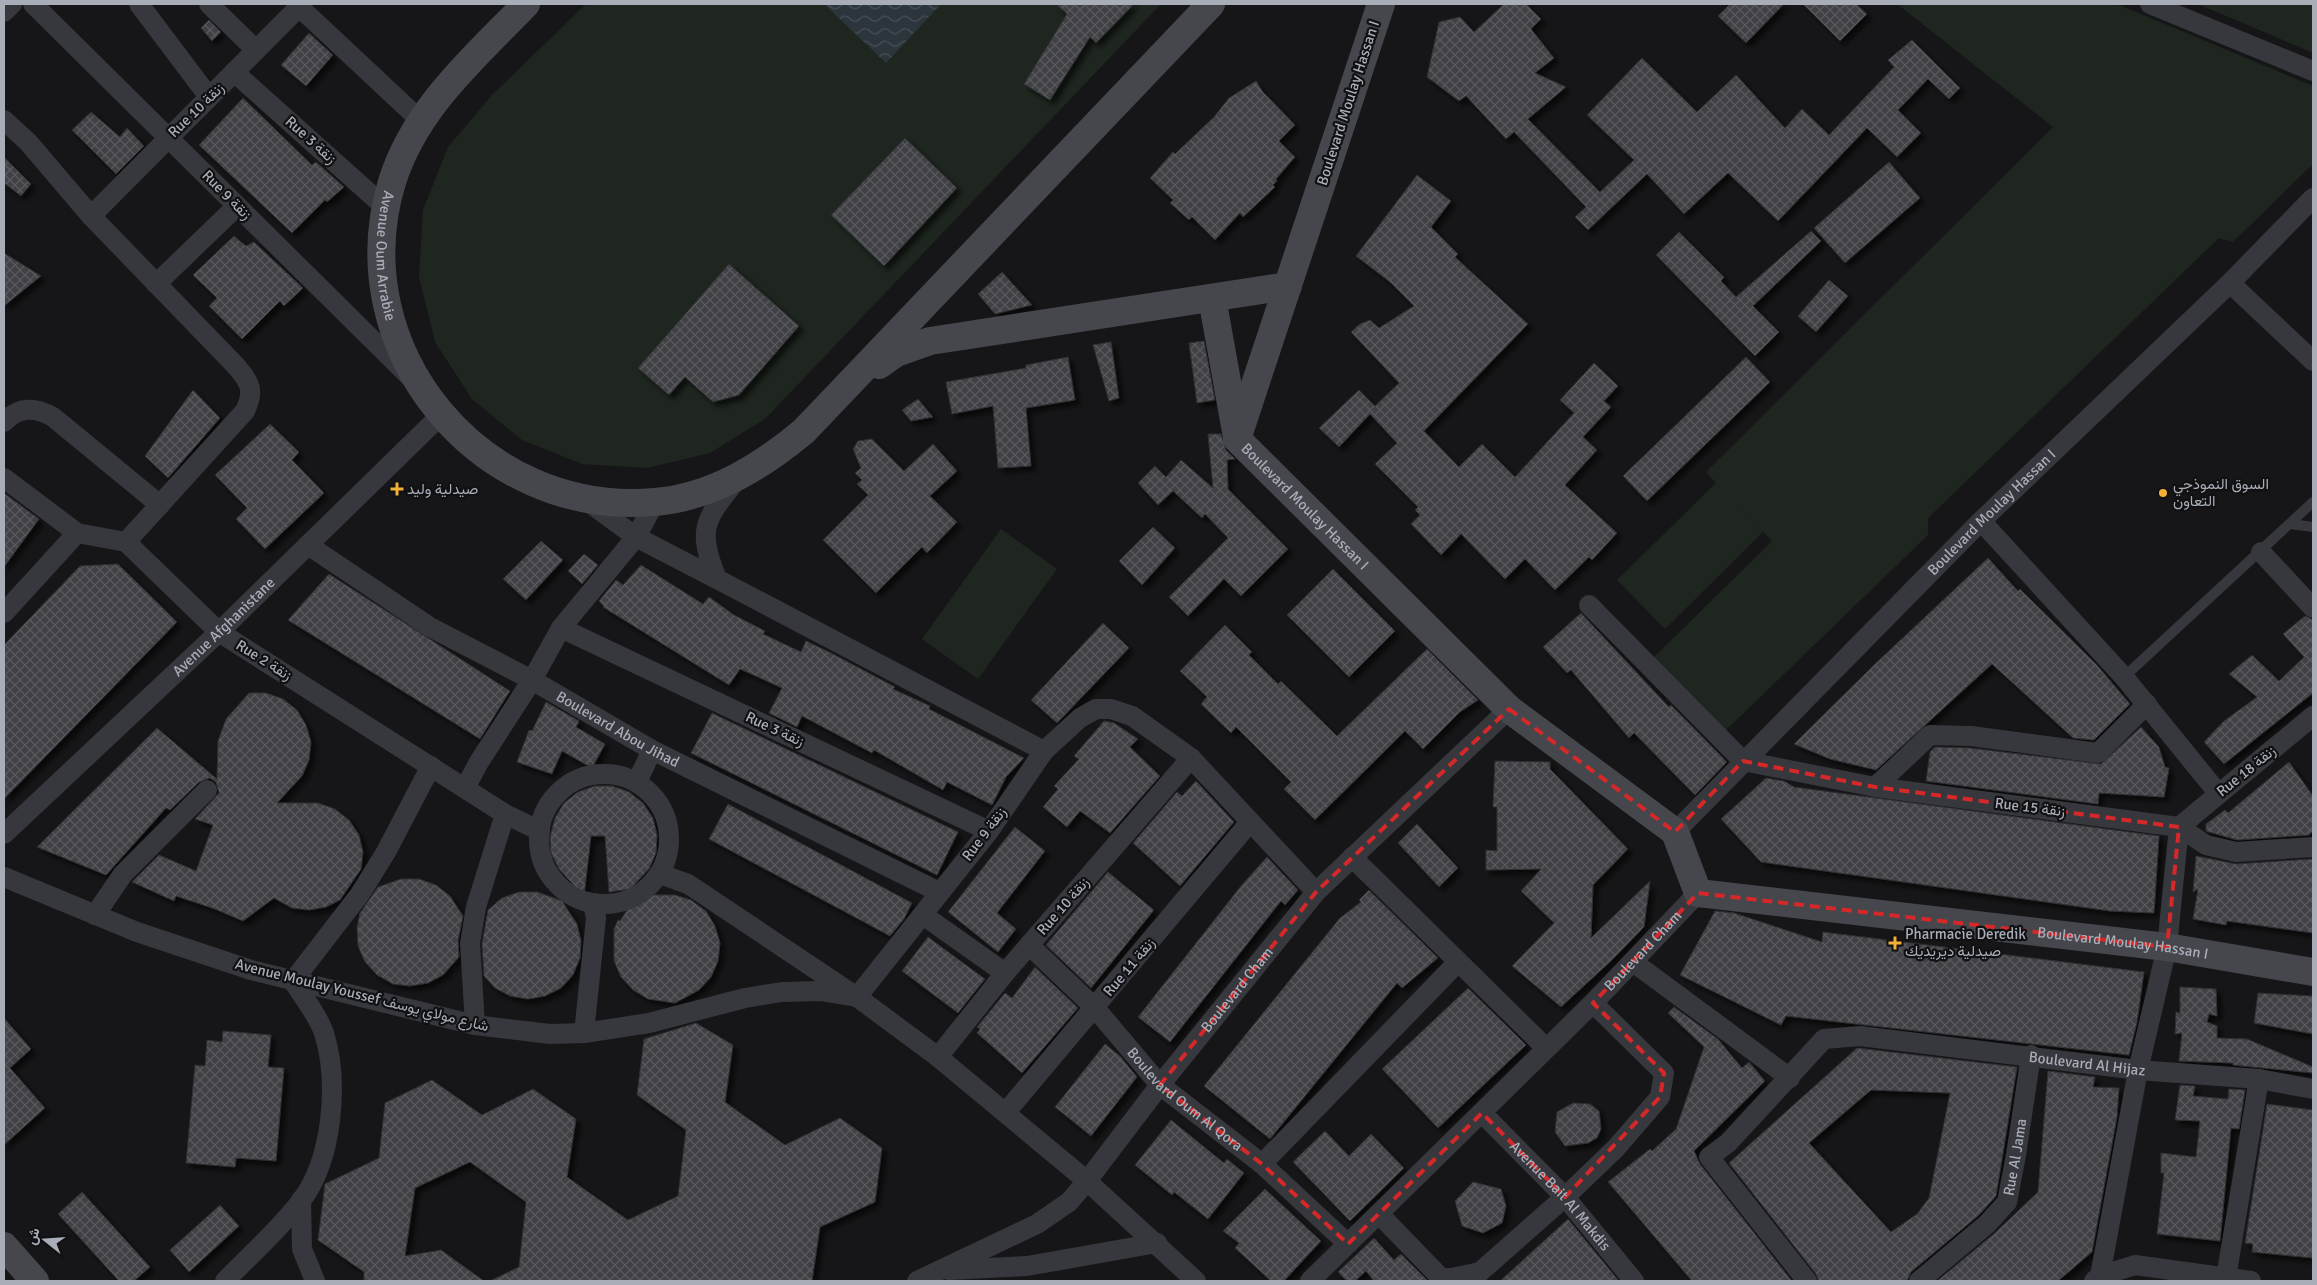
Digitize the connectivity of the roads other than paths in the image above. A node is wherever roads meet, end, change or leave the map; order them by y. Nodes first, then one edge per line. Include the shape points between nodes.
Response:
1 (12, 4) edge
2 (33, 4) edge
3 (139, 4) edge
4 (209, 4) edge
5 (526, 4) edge
6 (1211, 4) edge
7 (1381, 4) edge
8 (299, 5) edge
9 (2157, 5) edge
10 (4, 12) edge
11 (256, 50) junction
12 (234, 72) junction
13 (2313, 72) edge
14 (209, 97) junction
15 (4, 120) edge
16 (420, 120) junction
17 (168, 137) junction
18 (2313, 198) edge
19 (237, 206) junction
20 (386, 209) junction
21 (91, 216) junction
22 (2230, 283) junction
23 (156, 284) junction
24 (1288, 286) junction
25 (1212, 298) junction
26 (2313, 361) edge
27 (849, 386) junction
28 (421, 388) junction
29 (444, 418) junction
30 (4, 422) edge
31 (1237, 439) junction
32 (739, 477) junction
33 (4, 478) edge
34 (583, 498) junction
35 (655, 502) junction
36 (2313, 502) edge
37 (160, 505) junction
38 (1981, 521) junction
39 (2290, 524) junction
40 (2313, 526) edge
41 (77, 533) junction
42 (636, 537) junction
43 (126, 542) junction
44 (308, 545) junction
45 (2261, 552) junction
46 (717, 579) junction
47 (1588, 605) dead end
48 (2313, 608) edge
49 (4, 613) edge
50 (561, 628) junction
51 (219, 632) junction
52 (2124, 677) junction
53 (532, 680) junction
54 (2147, 704) junction
55 (1509, 709) junction
56 (2313, 716) edge
57 (652, 750) junction
58 (1044, 751) junction
59 (1191, 758) junction
60 (1743, 761) junction
61 (431, 766) junction
62 (637, 782) junction
63 (1875, 787) junction
64 (465, 788) junction
65 (207, 790) dead end
66 (2218, 793) junction
67 (505, 814) junction
68 (1250, 822) junction
69 (2179, 827) junction
70 (989, 830) junction
71 (540, 831) junction
72 (1675, 832) junction
73 (4, 834) edge
74 (2312, 846) edge
75 (1352, 857) junction
76 (660, 874) junction
77 (4, 877) edge
78 (939, 892) junction
79 (1316, 892) junction
80 (1698, 893) junction
81 (593, 903) junction
82 (95, 915) junction
83 (923, 915) junction
84 (1029, 945) junction
85 (2167, 948) junction
86 (1458, 962) junction
87 (1633, 962) junction
88 (2313, 972) edge
89 (1005, 973) junction
90 (293, 981) junction
91 (857, 997) junction
92 (1594, 1003) junction
93 (1095, 1008) junction
94 (475, 1024) junction
95 (584, 1033) junction
96 (1546, 1048) junction
97 (2031, 1055) junction
98 (938, 1056) junction
99 (2138, 1070) junction
100 (1790, 1078) junction
101 (2259, 1079) junction
102 (1160, 1085) junction
103 (2313, 1089) edge
104 (1006, 1112) junction
105 (1482, 1113) junction
106 (1262, 1164) junction
107 (1087, 1181) junction
108 (1564, 1197) junction
109 (301, 1200) junction
110 (1378, 1214) junction
111 (1157, 1243) junction
112 (1348, 1244) junction
113 (4, 1246) edge
114 (2138, 1273) edge
115 (1484, 1277) edge
116 (927, 1278) edge
117 (1321, 1278) edge
118 (2226, 1278) junction
119 (2097, 1279) edge
120 (35, 1281) edge
121 (225, 1281) edge
122 (315, 1281) edge
123 (1196, 1281) edge
124 (1634, 1281) edge
125 (1808, 1281) edge
126 (1919, 1281) edge
127 (2251, 1281) edge

1 - 10 street
2 - 17 street, Rue 9 زنقة
3 - 14 street
4 - 11 street
5 - 16 street, Avenue Oum Arrabie via 457,75
6 - 27 street
7 - 24 street, Boulevard Moulay Hassan I
8 - 11 street, Rue 10 زنقة
8 - 16 street
9 - 13 street
11 - 12 street, Rue 10 زنقة
12 - 14 street, Rue 10 زنقة
12 - 20 street, Rue 3 زنقة
14 - 17 street, Rue 10 زنقة
15 - 21 street via 28,142
16 - 20 street, Avenue Oum Arrabie via 392,182
17 - 19 street, Rue 9 زنقة
17 - 21 street, Rue 10 زنقة
18 - 22 street, Boulevard Moulay Hassan I
19 - 23 street
19 - 28 street, Rue 9 زنقة
20 - 28 street, Avenue Oum Arrabie via 382,267 388,309 401,350
21 - 23 street
22 - 26 street
22 - 38 street, Boulevard Moulay Hassan I
23 - 37 street via 237,367 251,388 251,399 245,411
24 - 25 street
24 - 31 street, Boulevard Moulay Hassan I
25 - 27 street via 930,341 896,353
25 - 31 street
27 - 32 street, Avenue Oum Arrabie via 774,457
28 - 29 street, Avenue Oum Arrabie
29 - 34 street, Avenue Oum Arrabie via 476,449 509,471 545,488
29 - 44 street, Avenue Afghanistane
30 - 37 street via 24,410 39,409
31 - 55 street, Boulevard Moulay Hassan I
32 - 35 street, Avenue Oum Arrabie via 702,492
32 - 46 street via 715,507 705,528 706,551
33 - 41 street
34 - 35 street, Avenue Oum Arrabie via 623,503
34 - 42 street
35 - 42 street
36 - 39 lane
37 - 43 street
38 - 52 street
38 - 60 street, Boulevard Moulay Hassan I
39 - 40 lane
39 - 45 lane
41 - 43 street
41 - 49 street
42 - 46 street
42 - 50 street
43 - 51 street, Rue 2 زنقة
44 - 51 street, Avenue Afghanistane
44 - 53 street, Boulevard Abou Jihad via 430,627
45 - 48 street
45 - 52 lane
46 - 58 street
47 - 60 street
50 - 53 street
50 - 70 street, Rue 3 زنقة
51 - 61 street, Rue 2 زنقة
51 - 73 street, Avenue Afghanistane
52 - 54 street
53 - 57 street, Boulevard Abou Jihad
53 - 64 street
54 - 63 street via 2098,753 1971,736 1930,735
54 - 66 street
55 - 72 street, Boulevard Moulay Hassan I
55 - 75 street, Boulevard Cham
56 - 66 street, Rue 18 زنقة
57 - 62 street
57 - 78 street, Boulevard Abou Jihad
58 - 59 street, Rue 9 زنقة via 1080,718 1096,709 1111,709 1132,716
58 - 70 street, Rue 9 زنقة
59 - 68 street, Rue 9 زنقة
59 - 84 street, Rue 10 زنقة
60 - 63 street, Rue 15 زنقة
60 - 72 street, Boulevard Moulay Hassan I
61 - 64 street, Rue 2 زنقة
61 - 90 street via 360,894
62 - 71 street via 620,775 602,773 568,785 554,797
62 - 76 street via 653,795 664,813 670,833 668,854
63 - 69 street, Rue 15 زنقة
64 - 67 street, Rue 2 زنقة
65 - 82 street via 122,874
66 - 69 street, Rue 18 زنقة
67 - 71 street, Rue 2 زنقة
67 - 94 street via 476,907 470,943
68 - 79 street, Rue 9 زنقة
68 - 93 street, Rue 11 زنقة
69 - 74 street, Rue 15 زنقة via 2206,845 2236,852
69 - 85 street
70 - 78 street, Rue 9 زنقة
71 - 81 street via 540,851 558,886 574,897
72 - 80 street
75 - 79 street, Boulevard Cham
75 - 86 street
76 - 81 street via 631,899 612,904
76 - 91 street via 688,884
77 - 82 street, Avenue Moulay Youssef شارع مولاي يوسف
78 - 83 street, Rue 9 زنقة
79 - 102 street, Boulevard Cham
80 - 85 street, Boulevard Moulay Hassan I
80 - 87 street, Boulevard Cham
81 - 95 street via 596,918
82 - 90 street, Avenue Moulay Youssef شارع مولاي يوسف via 137,932
83 - 89 street
83 - 91 street, Rue 9 زنقة
84 - 89 street, Rue 10 زنقة
84 - 93 street, Boulevard Oum Al Qora
85 - 88 street, Boulevard Moulay Hassan I
85 - 99 street
86 - 96 street
86 - 106 street
87 - 92 street, Boulevard Cham
87 - 100 street
89 - 98 street, Rue 10 زنقة
90 - 94 street, Avenue Moulay Youssef شارع مولاي يوسف
90 - 109 street via 323,1031 331,1067 330,1124 318,1167
91 - 95 street, Avenue Moulay Youssef شارع مولاي يوسف via 820,991 782,992 745,998 649,1023
91 - 98 street, Avenue Moulay Youssef شارع مولاي يوسف
92 - 96 street, Boulevard Cham
92 - 108 street via 1664,1074 1660,1097 1616,1148
93 - 102 street, Boulevard Oum Al Qora
93 - 104 street, Rue 11 زنقة
94 - 95 street, Avenue Moulay Youssef شارع مولاي يوسف via 550,1034
96 - 105 street, Boulevard Cham
97 - 99 street, Boulevard Al Hijaz
97 - 100 street, Boulevard Al Hijaz via 1860,1036 1824,1039
97 - 126 street, Rue Al Jama via 2007,1202 1987,1224
98 - 104 street, Avenue Moulay Youssef شارع مولاي يوسف
99 - 101 street, Boulevard Al Hijaz
99 - 119 street
100 - 125 street, Boulevard Al Hijaz via 1728,1143 1709,1157
101 - 103 street, Boulevard Al Hijaz
101 - 118 street
102 - 106 street, Boulevard Oum Al Qora
102 - 107 street, Boulevard Cham
104 - 107 street, Avenue Moulay Youssef شارع مولاي يوسف
105 - 108 street, Avenue Bait Al Makdis
105 - 110 street, Boulevard Cham
106 - 112 street, Boulevard Oum Al Qora
107 - 111 street
107 - 116 street, Boulevard Cham via 1069,1202 1037,1224
108 - 115 street
108 - 124 street, Avenue Bait Al Makdis
109 - 121 street
109 - 122 street via 302,1249
110 - 112 street, Boulevard Cham
110 - 115 street via 1441,1278
111 - 116 street via 1027,1266
111 - 123 street
112 - 117 street, Boulevard Cham
113 - 120 street
114 - 118 street
114 - 119 street
118 - 127 street

